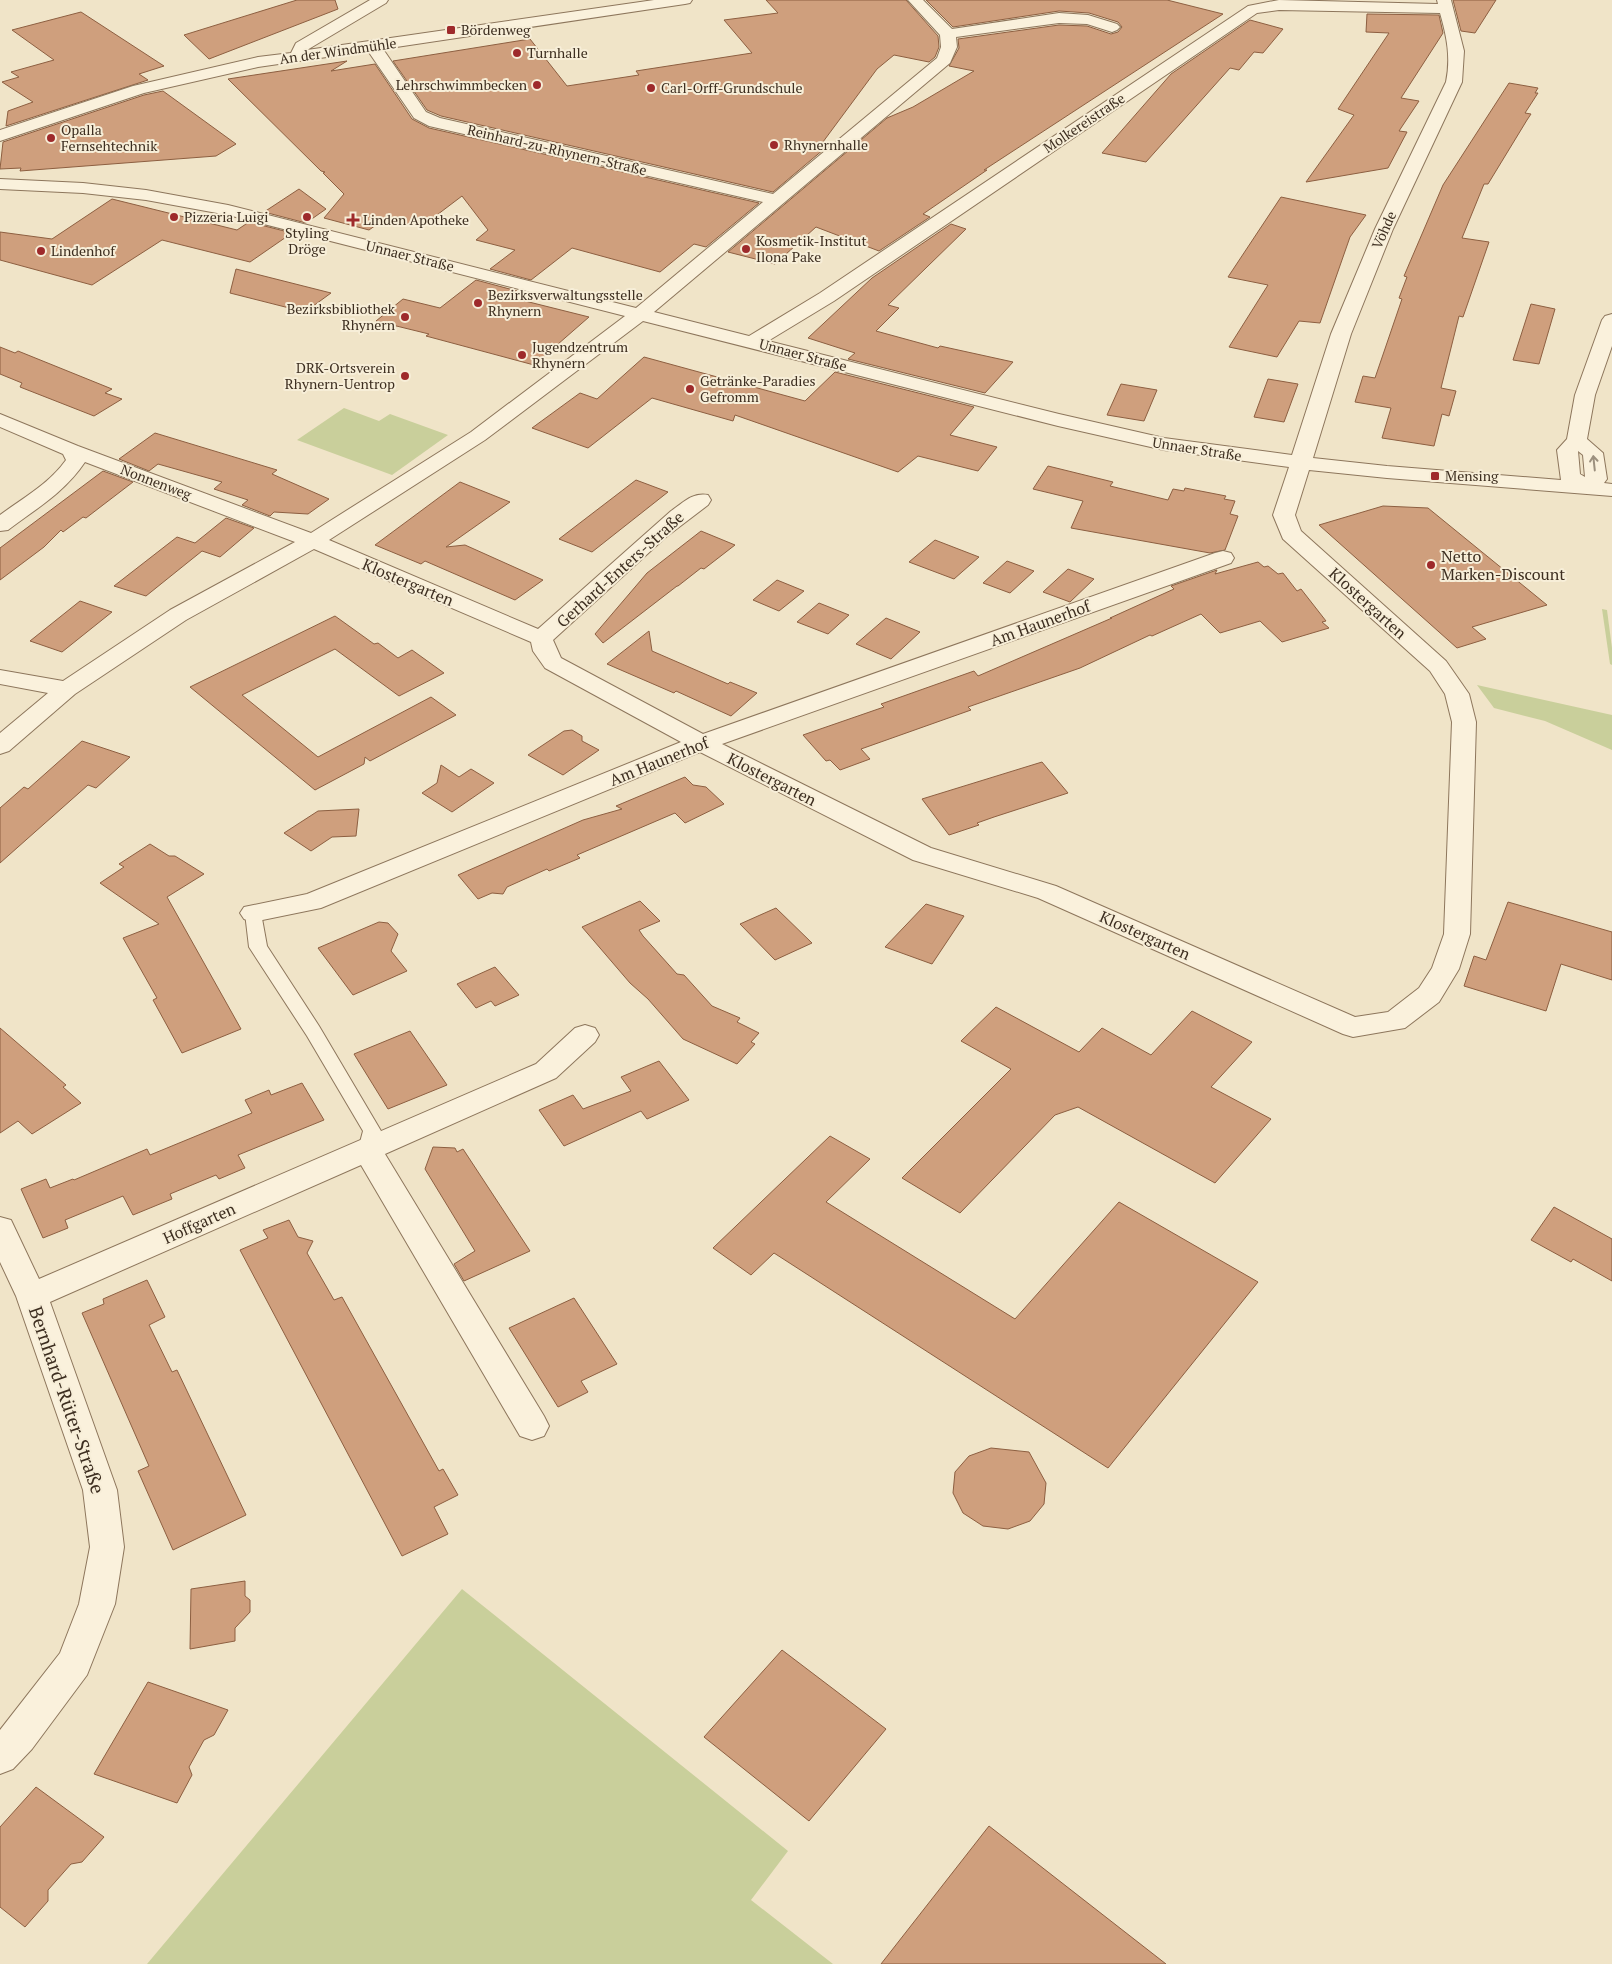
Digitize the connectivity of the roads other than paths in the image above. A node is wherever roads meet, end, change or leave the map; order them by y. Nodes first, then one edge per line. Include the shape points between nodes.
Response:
1 (381, 0) edge
2 (684, 0) edge
3 (915, 0) edge
4 (1445, 5) edge
5 (1112, 27) dead end
6 (948, 34) junction
7 (373, 46) junction
8 (297, 56) junction
9 (0, 136) edge
10 (0, 184) edge
11 (776, 200) junction
12 (640, 314) junction
13 (1612, 320) edge
14 (752, 342) junction
15 (0, 420) edge
16 (71, 450) junction
17 (1300, 463) junction
18 (1585, 487) junction
19 (1612, 490) edge
20 (700, 500) dead end
21 (0, 525) edge
22 (313, 541) junction
23 (1223, 558) dead end
24 (540, 638) junction
25 (0, 676) edge
26 (67, 690) junction
27 (701, 743) junction
28 (0, 746) edge
29 (254, 912) joint
30 (585, 1035) dead end
31 (367, 1150) junction
32 (0, 1230) edge
33 (32, 1296) junction
34 (532, 1426) dead end
35 (0, 1756) edge

1 - 8 street via 301,46
2 - 7 street, An der Windmühle
3 - 6 street
4 - 14 street, Molkereistraße via 1279,4 1253,9 827,297
4 - 17 street, Vöhde via 1457,52 1458,70 1384,228 1345,325
5 - 6 street via 1088,20 1058,18
6 - 11 street via 949,47 944,60
7 - 8 street, An der Windmühle
7 - 11 street, Reinhard-zu-Rhynern-Straße via 420,115 435,122
8 - 9 street, An der Windmühle via 139,89
10 - 12 street, Unnaer Straße via 146,195 228,210
11 - 12 street
12 - 14 street, Unnaer Straße
12 - 22 street via 478,436
13 - 18 street via 1590,380 1577,442 1567,450 1570,477
14 - 17 street, Unnaer Straße via 1122,436
15 - 16 street, Nonnenweg
16 - 21 street via 76,460 65,476
16 - 22 street, Nonnenweg
17 - 18 street, Unnaer Straße
17 - 27 street, Klostergarten via 1284,516 1291,534 1438,666 1458,694 1464,722 1457,934 1445,970 1429,995 1395,1021 1353,1027 1047,892 922,854
18 - 19 street, Unnaer Straße
20 - 24 street, Gerhard-Enters-Straße via 671,520 562,622
22 - 24 street, Klostergarten
22 - 26 street via 178,615
23 - 27 street, Am Haunerhof
24 - 27 street, Klostergarten via 553,663
25 - 26 street
26 - 28 street
27 - 29 street, Am Haunerhof via 312,902
29 - 31 lane, Am Haunerhof via 258,947 313,1031 372,1131
30 - 31 street, Hoffgarten via 546,1072
31 - 33 street, Hoffgarten
31 - 34 street
32 - 33 street, Bernhard-Rüter-Straße
33 - 35 street, Bernhard-Rüter-Straße via 100,1490 107,1547 97,1604 74,1663

